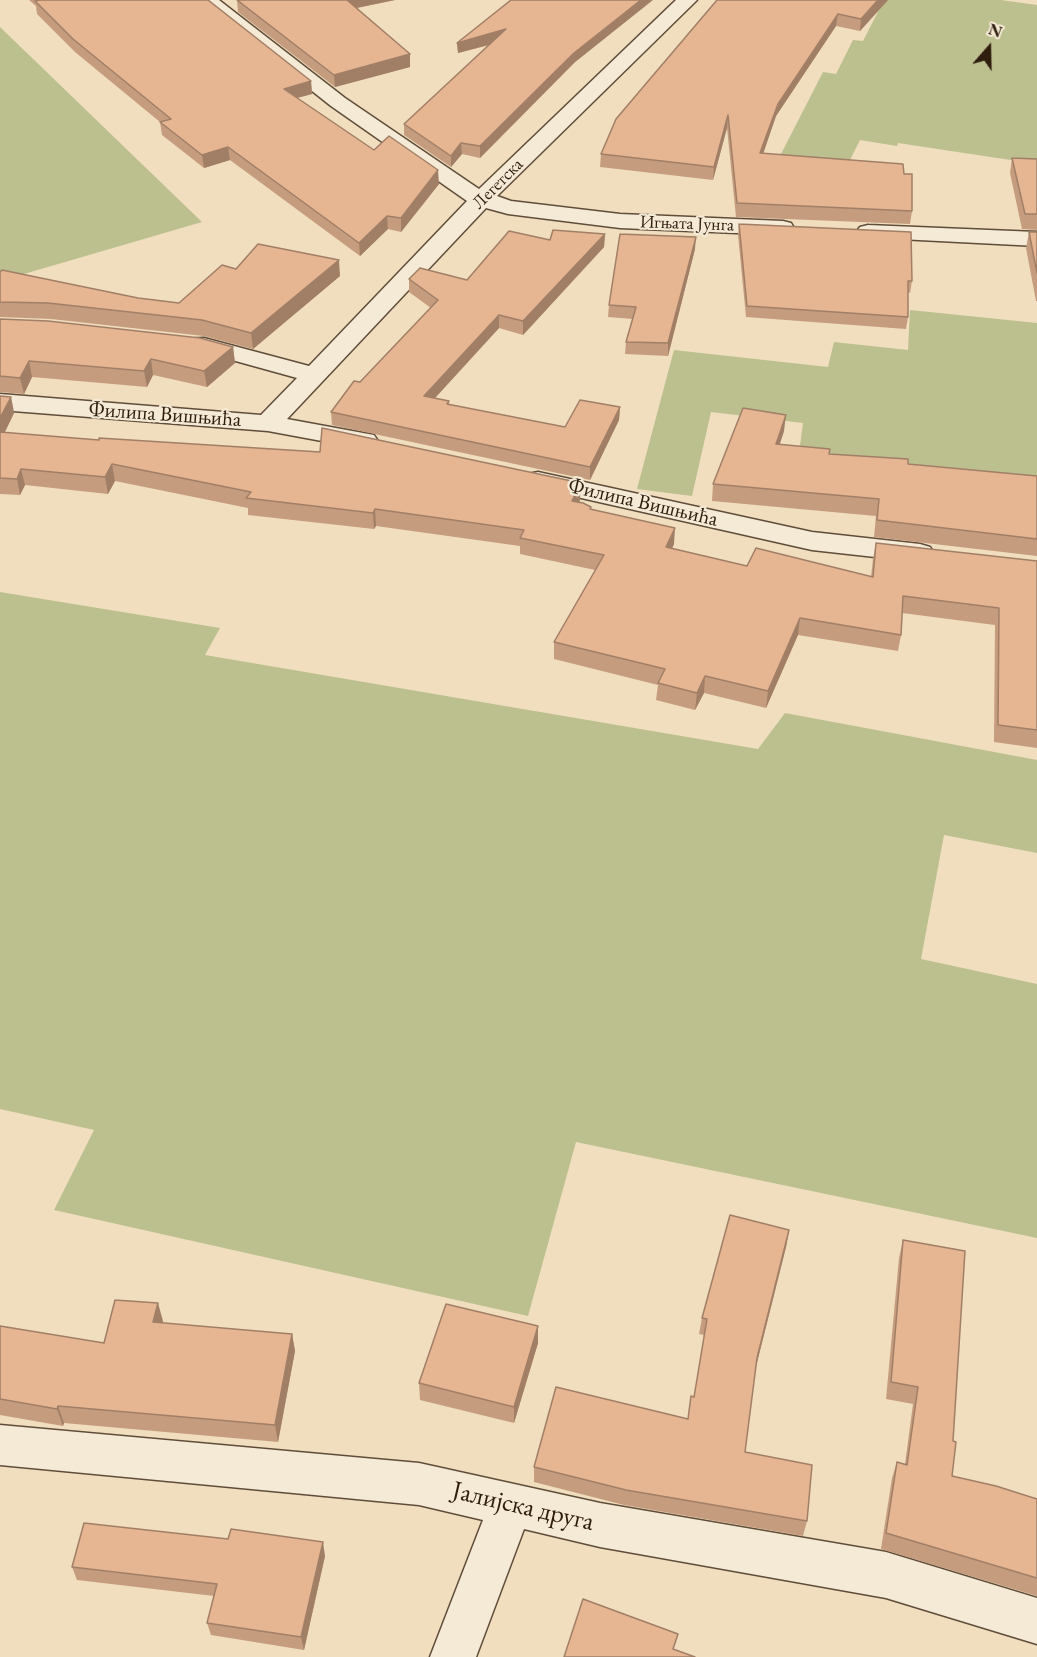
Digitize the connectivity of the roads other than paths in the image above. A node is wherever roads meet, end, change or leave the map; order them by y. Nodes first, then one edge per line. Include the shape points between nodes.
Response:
1 (687, 0) edge
2 (245, 2) edge
3 (213, 5) edge
4 (482, 199) junction
5 (799, 229) edge
6 (846, 231) edge
7 (1037, 239) edge
8 (169, 342) edge
9 (315, 375) junction
10 (0, 402) edge
11 (268, 423) junction
12 (394, 447) edge
13 (515, 474) edge
14 (944, 556) edge
15 (0, 1445) edge
16 (511, 1504) junction
17 (1037, 1621) edge
18 (453, 1657) edge

1 - 4 street, Легетска
2 - 3 street
3 - 4 street, Игњата Јунга via 338,102
4 - 5 street, Игњата Јунга via 508,207 620,221
4 - 9 street, Легетска
6 - 7 street
8 - 9 street via 204,345
9 - 11 street, Легетска
10 - 11 street, Филипа Вишњића
11 - 12 street, Филипа Вишњића
13 - 14 street, Филипа Вишњића via 812,541
15 - 16 street, Јалијска друга via 419,1484
16 - 17 street, Јалијска друга via 600,1525 886,1575
16 - 18 street

